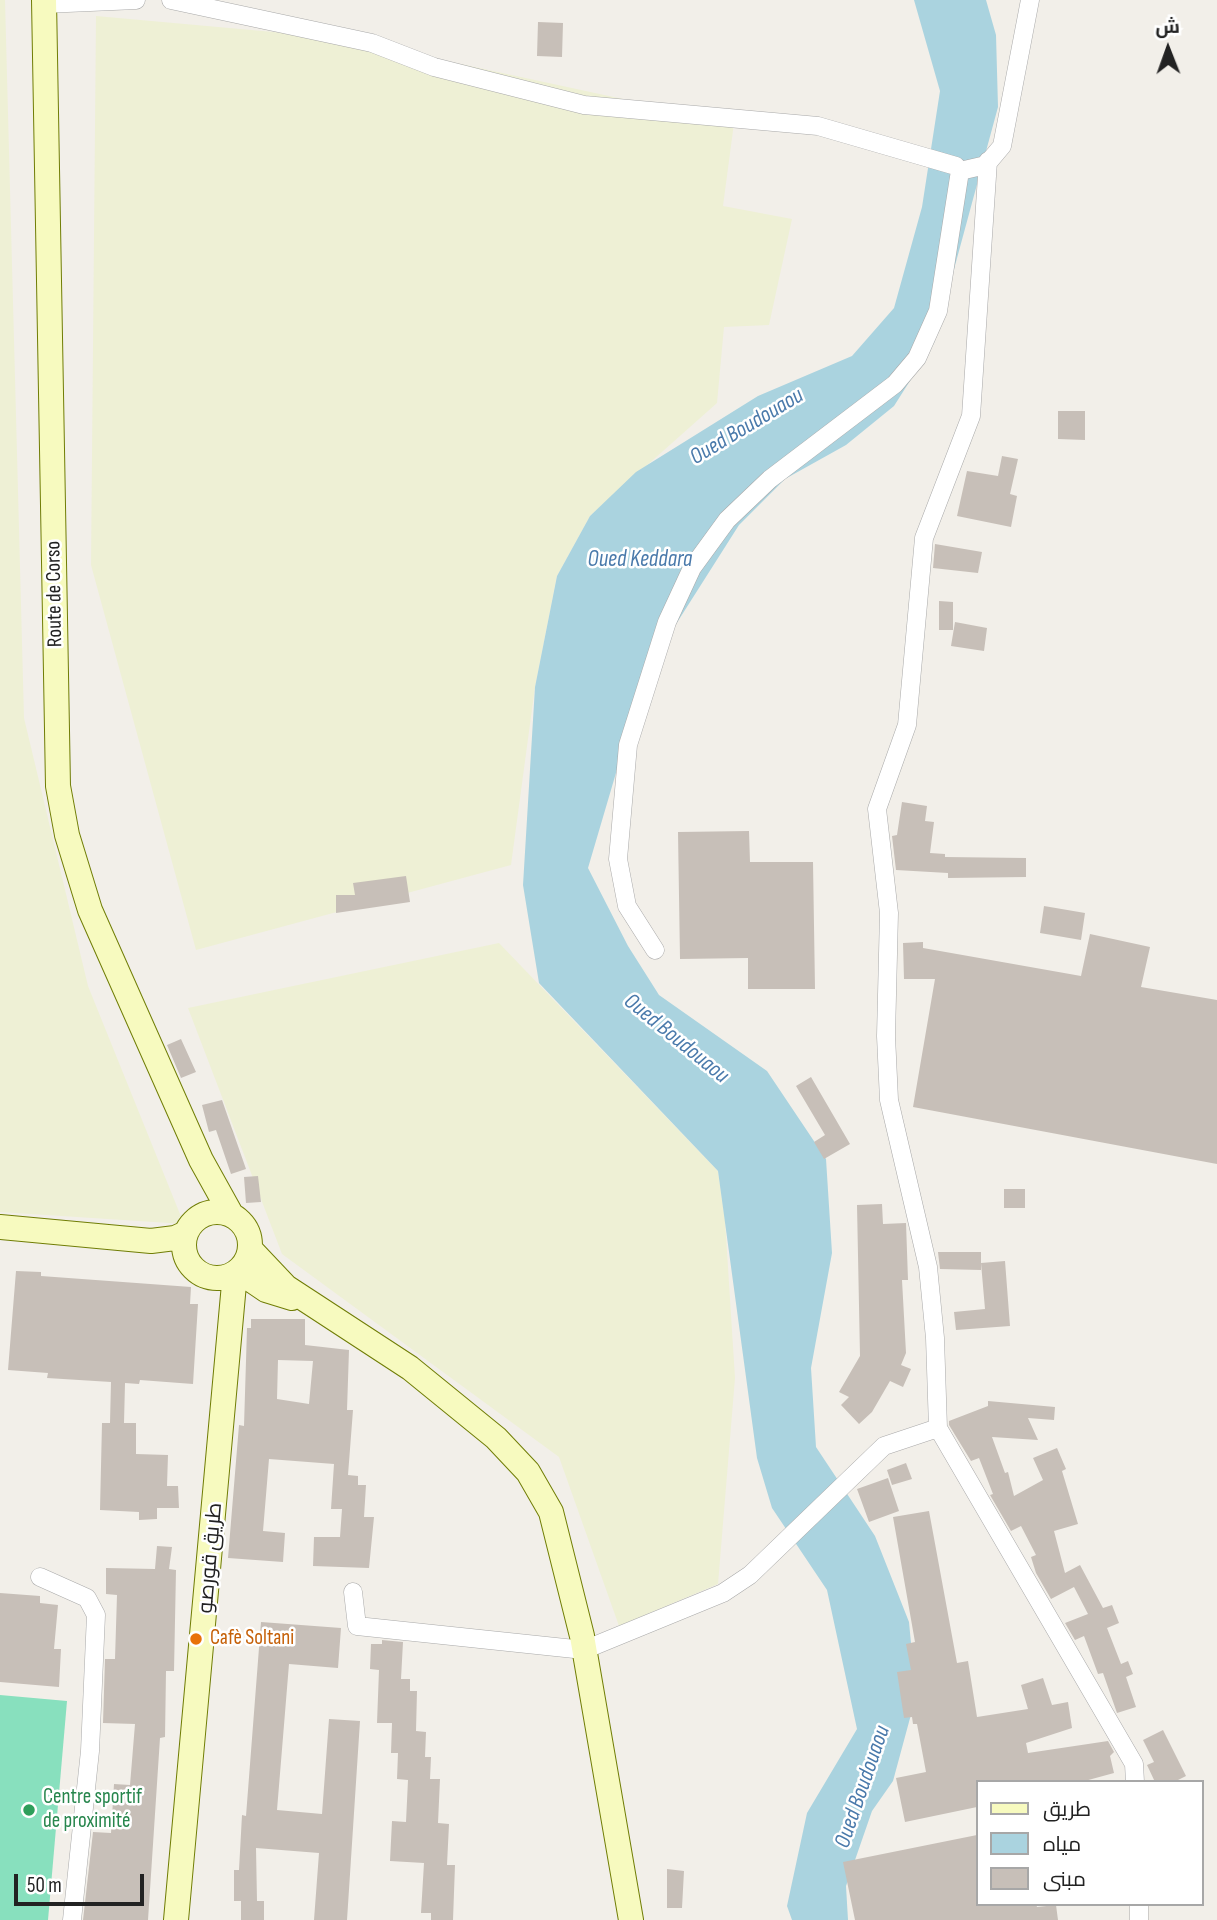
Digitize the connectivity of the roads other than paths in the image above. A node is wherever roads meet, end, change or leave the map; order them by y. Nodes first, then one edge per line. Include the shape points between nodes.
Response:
1 (136, 0) edge
2 (171, 0) edge
3 (1030, 0) edge
4 (44, 2) edge
5 (988, 161) junction
6 (958, 169) junction
7 (655, 950) dead end
8 (201, 1160) junction
9 (232, 1214) junction
10 (192, 1225) junction
11 (0, 1227) edge
12 (151, 1241) junction
13 (251, 1250) junction
14 (187, 1259) junction
15 (228, 1274) junction
16 (316, 1306) junction
17 (938, 1429) junction
18 (40, 1577) dead end
19 (353, 1592) dead end
20 (584, 1650) junction
21 (1135, 1780) edge
22 (72, 1920) edge
23 (176, 1920) edge
24 (631, 1920) edge

1 - 4 street
2 - 6 street via 372,43 434,66 584,105 818,126
3 - 5 street via 1002,146
4 - 8 main road, Route de Corso via 58,786 67,835 90,910
5 - 6 street
5 - 17 street via 971,416 924,538 907,725 877,809 889,913 889,1100 928,1267
6 - 7 street via 938,310 917,358 894,384 770,478 727,520 692,568 667,622 628,745 618,859 627,905
8 - 9 main road, Route de Corso
8 - 10 main road, Route de Corso via 204,1198
9 - 10 main road via 221,1211
9 - 13 main road via 247,1230
10 - 12 main road via 175,1238
10 - 14 main road via 183,1243
11 - 12 main road
12 - 14 main road
13 - 15 main road
13 - 16 main road via 286,1287
14 - 15 main road via 196,1271
15 - 16 main road
15 - 23 main road, طريق قورصو via 226,1403
16 - 20 main road via 410,1368 496,1438 528,1472 551,1512
17 - 20 street via 884,1446 750,1576 723,1593
17 - 21 street via 1134,1764
18 - 22 street via 87,1598 96,1615 90,1751
19 - 20 street via 357,1626
20 - 24 main road

